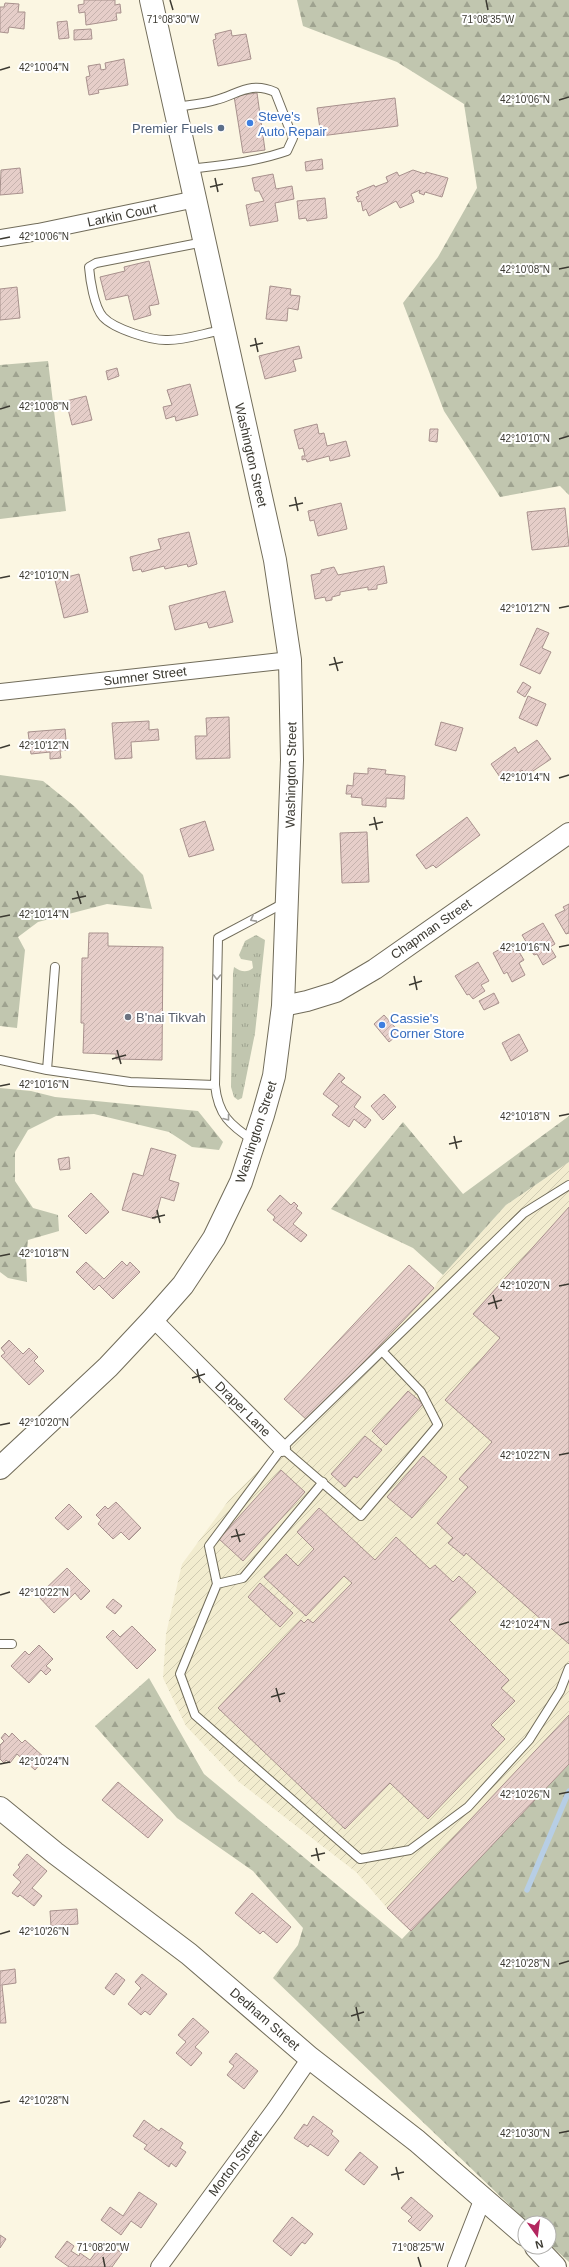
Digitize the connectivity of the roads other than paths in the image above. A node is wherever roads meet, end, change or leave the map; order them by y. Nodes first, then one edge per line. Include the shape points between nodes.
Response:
1 (151, 0) edge
2 (176, 107) junction
3 (190, 170) junction
4 (196, 199) junction
5 (0, 238) edge
6 (205, 241) junction
7 (223, 330) junction
8 (290, 660) junction
9 (0, 692) edge
10 (569, 833) edge
11 (288, 901) junction
12 (55, 967) dead end
13 (283, 1006) junction
14 (0, 1060) edge
15 (47, 1070) junction
16 (214, 1085) junction
17 (255, 1142) junction
18 (569, 1185) edge
19 (153, 1319) junction
20 (383, 1352) junction
21 (282, 1448) junction
22 (0, 1468) edge
23 (323, 1482) junction
24 (217, 1584) junction
25 (0, 1644) edge
26 (12, 1644) dead end
27 (569, 1668) edge
28 (0, 1808) edge
29 (310, 2058) junction
30 (483, 2198) junction
31 (517, 2228) edge
32 (544, 2255) edge
33 (158, 2267) edge
34 (456, 2267) edge
35 (555, 2267) edge

1 - 2 main road, Washington Street
2 - 3 main road, Washington Street
2 - 3 lane via 219,100 245,88 266,88 275,92 293,138 286,151 269,157
3 - 4 main road, Washington Street
4 - 5 street, Larkin Court
4 - 6 main road, Washington Street
6 - 7 main road, Washington Street
6 - 7 lane via 96,263 89,267 90,285 103,316 117,326 144,338 168,340
7 - 8 main road, Washington Street via 275,560
8 - 9 street, Sumner Street
8 - 11 main road, Washington Street via 292,760
10 - 13 street, Chapman Street via 375,969 336,992 307,1002
11 - 13 main road, Washington Street
11 -> 16 lane via 218,938
12 - 15 lane
13 - 17 main road, Washington Street via 274,1076
14 - 15 lane
15 - 16 lane via 130,1082
16 -> 17 lane via 217,1104 227,1120
17 - 19 main road, Washington Street via 241,1182 214,1238 183,1284
18 - 20 lane via 524,1213
19 - 21 street, Draper Lane
19 - 22 main road, Washington Street via 108,1367
20 - 21 lane
20 - 23 lane via 421,1392 438,1425 361,1516
21 - 23 lane
21 - 24 lane via 209,1546
23 - 24 lane via 243,1578
24 - 27 lane via 180,1674 195,1715 360,1859 410,1850 468,1807 529,1740 560,1691
25 - 26 lane
28 - 29 main road, Dedham Street via 189,1954
29 - 30 main road, Dedham Street via 417,2141
29 - 33 street, Morton Street via 275,2110
30 - 31 main road, Dedham Street
30 - 34 street
32 - 35 main road

